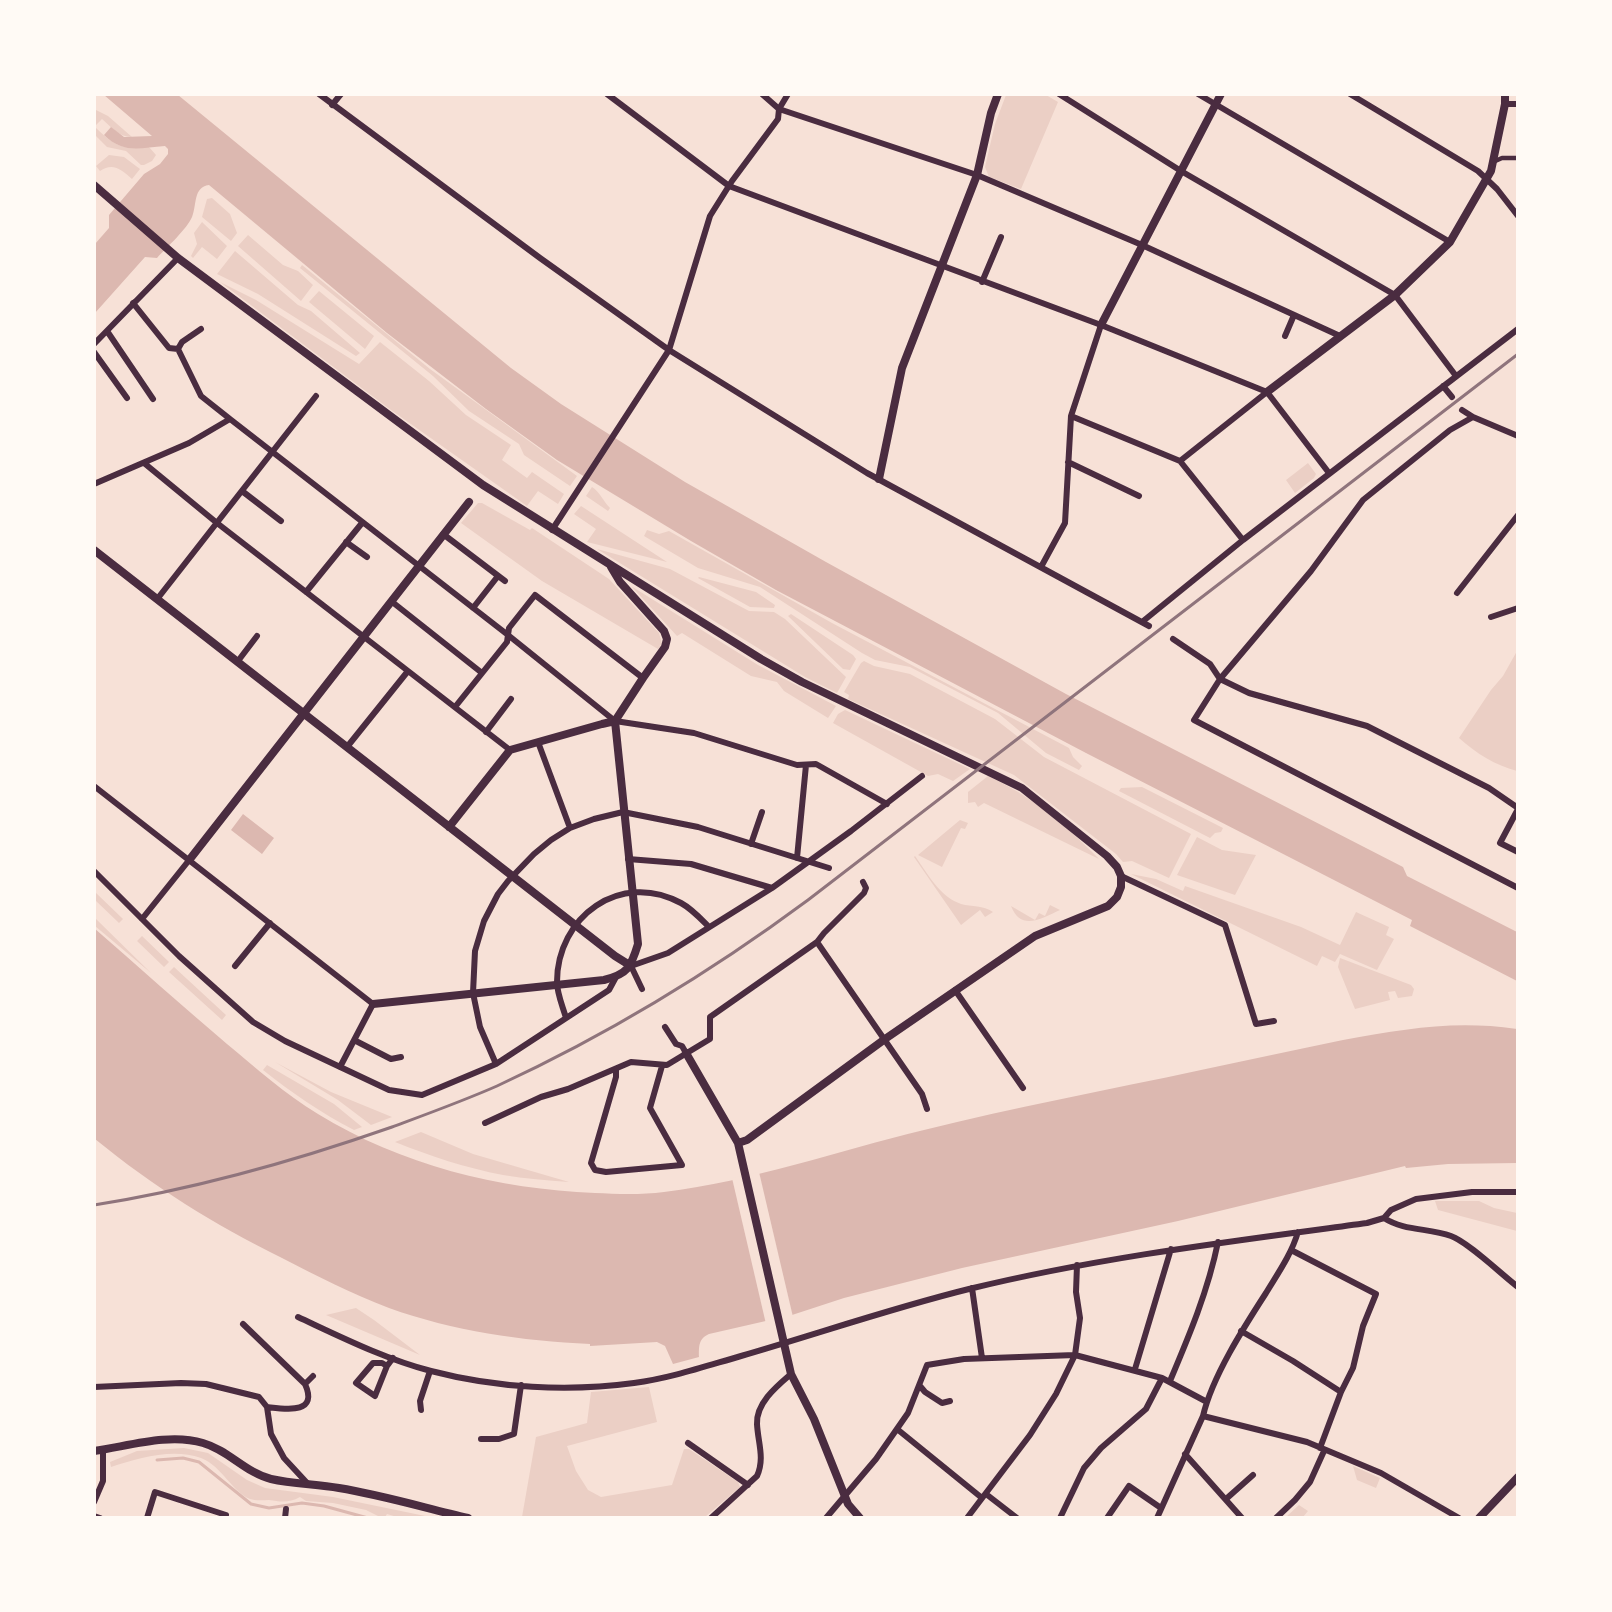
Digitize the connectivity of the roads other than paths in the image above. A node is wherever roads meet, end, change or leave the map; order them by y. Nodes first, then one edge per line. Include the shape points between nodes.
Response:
1 (319, 94) edge
2 (341, 94) edge
3 (607, 94) edge
4 (762, 94) edge
5 (788, 94) edge
6 (998, 94) edge
7 (1059, 94) edge
8 (1198, 94) edge
9 (1221, 94) edge
10 (1350, 94) edge
11 (1504, 95) edge
12 (1505, 104) junction
13 (1518, 104) edge
14 (332, 105) junction
15 (1216, 105) junction
16 (780, 109) junction
17 (1518, 158) edge
18 (1493, 162) junction
19 (1181, 171) junction
20 (977, 176) junction
21 (1487, 179) junction
22 (94, 185) edge
23 (729, 186) junction
24 (1518, 216) edge
25 (1001, 237) dead end
26 (1450, 242) junction
27 (1142, 245) junction
28 (178, 258) junction
29 (941, 267) junction
30 (982, 282) junction
31 (1395, 295) junction
32 (133, 303) junction
33 (1294, 315) junction
34 (1101, 325) junction
35 (201, 329) dead end
36 (1518, 329) edge
37 (107, 331) junction
38 (1285, 336) dead end
39 (1341, 336) junction
40 (94, 344) edge
41 (178, 349) junction
42 (669, 350) junction
43 (94, 352) edge
44 (1456, 376) junction
45 (1443, 386) junction
46 (1267, 392) junction
47 (316, 396) dead end
48 (1452, 397) dead end
49 (127, 398) dead end
50 (153, 399) dead end
51 (1462, 410) dead end
52 (1071, 416) junction
53 (1473, 417) junction
54 (230, 419) junction
55 (1518, 436) edge
56 (272, 452) junction
57 (1180, 461) junction
58 (1068, 462) junction
59 (144, 463) junction
60 (1329, 473) junction
61 (879, 479) junction
62 (94, 484) edge
63 (242, 491) junction
64 (1139, 496) dead end
65 (469, 502) dead end
66 (1518, 515) edge
67 (281, 520) dead end
68 (217, 523) junction
69 (362, 523) junction
70 (552, 530) junction
71 (444, 534) junction
72 (1243, 540) junction
73 (346, 542) junction
74 (94, 550) edge
75 (367, 557) dead end
76 (418, 566) junction
77 (610, 566) junction
78 (1041, 567) junction
79 (498, 576) junction
80 (505, 581) dead end
81 (306, 592) junction
82 (1457, 593) dead end
83 (158, 598) junction
84 (391, 601) junction
85 (473, 608) junction
86 (1518, 608) edge
87 (1491, 617) dead end
88 (508, 635) junction
89 (258, 636) dead end
90 (363, 636) junction
91 (1173, 639) dead end
92 (238, 661) junction
93 (408, 671) junction
94 (482, 673) junction
95 (643, 678) junction
96 (1220, 679) junction
97 (511, 699) dead end
98 (455, 707) junction
99 (304, 712) junction
100 (615, 721) junction
101 (486, 732) junction
102 (538, 742) junction
103 (347, 747) junction
104 (510, 750) junction
105 (806, 765) junction
106 (922, 776) dead end
107 (94, 786) edge
108 (887, 804) junction
109 (1518, 808) edge
110 (623, 812) junction
111 (762, 812) dead end
112 (449, 827) junction
113 (570, 828) junction
114 (752, 844) junction
115 (1518, 852) edge
116 (797, 858) junction
117 (190, 859) junction
118 (628, 859) junction
119 (810, 861) junction
120 (829, 868) dead end
121 (94, 871) edge
122 (1121, 876) junction
123 (513, 877) junction
124 (863, 882) dead end
125 (772, 888) junction
126 (1518, 888) edge
127 (632, 893) junction
128 (142, 919) junction
129 (270, 923) junction
130 (574, 924) junction
131 (709, 927) junction
132 (817, 942) junction
133 (234, 966) dead end
134 (632, 966) junction
135 (616, 977) junction
136 (556, 985) junction
137 (642, 989) dead end
138 (955, 990) junction
139 (473, 993) junction
140 (373, 1004) junction
141 (566, 1018) junction
142 (1274, 1021) dead end
143 (665, 1027) dead end
144 (885, 1039) junction
145 (354, 1040) junction
146 (686, 1053) junction
147 (401, 1057) dead end
148 (496, 1064) junction
149 (662, 1066) junction
150 (340, 1067) junction
151 (616, 1069) junction
152 (1023, 1088) dead end
153 (927, 1109) dead end
154 (485, 1123) dead end
155 (738, 1143) junction
156 (1518, 1192) edge
157 (1384, 1218) junction
158 (1298, 1232) junction
159 (1218, 1242) junction
160 (1171, 1249) junction
161 (1293, 1251) junction
162 (1077, 1265) junction
163 (1518, 1287) edge
164 (972, 1288) junction
165 (298, 1317) dead end
166 (243, 1324) dead end
167 (1241, 1331) junction
168 (784, 1340) junction
169 (1075, 1355) junction
170 (393, 1358) junction
171 (982, 1358) junction
172 (387, 1366) junction
173 (1135, 1369) junction
174 (430, 1371) junction
175 (791, 1374) junction
176 (313, 1377) dead end
177 (1162, 1378) junction
178 (1170, 1382) junction
179 (305, 1384) junction
180 (521, 1385) junction
181 (920, 1386) junction
182 (94, 1387) edge
183 (1341, 1392) junction
184 (950, 1401) dead end
185 (1207, 1402) junction
186 (267, 1407) junction
187 (421, 1410) dead end
188 (1203, 1416) junction
189 (897, 1429) junction
190 (481, 1439) dead end
191 (688, 1443) dead end
192 (1322, 1449) junction
193 (99, 1450) edge
194 (1185, 1454) junction
195 (1253, 1475) dead end
196 (1518, 1477) edge
197 (308, 1484) junction
198 (748, 1485) junction
199 (844, 1496) junction
200 (984, 1496) junction
201 (1226, 1499) junction
202 (94, 1502) edge
203 (1161, 1508) junction
204 (286, 1509) dead end
205 (94, 1516) edge
206 (100, 1518) edge
207 (147, 1518) edge
208 (225, 1518) edge
209 (285, 1518) edge
210 (468, 1518) edge
211 (711, 1518) edge
212 (826, 1518) edge
213 (860, 1518) edge
214 (967, 1518) edge
215 (1017, 1518) edge
216 (1059, 1518) edge
217 (1107, 1518) edge
218 (1157, 1518) edge
219 (1242, 1518) edge
220 (1276, 1518) edge
221 (1460, 1518) edge
222 (1479, 1518) edge

1 - 14 street
2 - 14 street
3 - 23 street
4 - 16 street
5 - 16 street
6 - 20 street
7 - 19 street
8 - 15 street
9 - 15 street
10 - 21 street
11 - 12 street
12 - 13 street
12 - 18 street
14 - 42 street
15 - 19 street
15 - 26 street
16 - 20 street
16 - 23 street via 778,119
17 - 18 street
18 - 21 street
19 - 27 street
19 - 31 street
20 - 27 street
20 - 29 street
21 - 24 street
21 - 26 street
22 - 28 street
23 - 29 street
23 - 42 street via 710,216
25 - 30 street
26 - 31 street
27 - 33 street
27 - 34 street
28 - 32 street
28 - 70 street via 483,485
29 - 30 street
29 - 61 street via 902,368
30 - 34 street
31 - 39 street
31 - 44 street
32 - 37 street
32 - 41 street via 169,348
33 - 38 street
33 - 39 street
34 - 46 street
34 - 52 street
35 - 41 street
36 - 44 street
37 - 40 street
37 - 50 street
39 - 46 street
41 - 54 street via 201,396
42 - 61 street
42 - 70 street
43 - 49 street
44 - 45 street
45 - 48 street
45 - 60 street
46 - 57 street
46 - 60 street
47 - 56 street
51 - 53 street
52 - 57 street
52 - 58 street
53 - 55 street
53 - 96 street via 1450,430 1363,500 1311,571
54 - 56 street
54 - 59 street
56 - 63 street
56 - 69 street
57 - 72 street
58 - 64 street
58 - 78 street via 1065,523
59 - 62 street
59 - 68 street
60 - 72 street
61 - 78 street
63 - 67 street
63 - 68 street
65 - 71 street
66 - 82 street
68 - 81 street
68 - 83 street
69 - 73 street
69 - 76 street
70 - 77 street
71 - 76 street
71 - 79 street
72 - 78 street via 1145,624
73 - 75 street
73 - 81 street
74 - 83 street
76 - 84 street
76 - 85 street
77 - 95 street via 666,635 665,647
77 - 122 street via 802,682 1017,784 1107,856
79 - 80 street
79 - 85 street
81 - 90 street
83 - 92 street
84 - 90 street
84 - 94 street
85 - 88 street
86 - 87 street
88 - 94 street via 507,642
88 - 95 street via 509,628 535,596
88 - 100 street
89 - 92 street
90 - 93 street
90 - 99 street
91 - 96 street via 1210,664
92 - 99 street
93 - 98 street
93 - 103 street
94 - 98 street
95 - 100 street
96 - 109 street via 1249,693 1367,726 1489,788
96 - 126 street via 1194,720
97 - 101 street
98 - 101 street
99 - 103 street
99 - 117 street
100 - 102 street
100 - 105 street via 694,733
100 - 110 street
101 - 104 street
102 - 104 street
102 - 113 street
103 - 112 street
104 - 112 street
105 - 108 street via 816,764
105 - 116 street
106 - 108 street
107 - 117 street
108 - 119 street
109 - 115 street via 1500,843
110 - 113 street
110 - 114 street via 698,827
110 - 118 street
111 - 114 street
112 - 123 street
113 - 123 street via 534,854
114 - 116 street
116 - 119 street
117 - 128 street
117 - 129 street
118 - 125 street via 691,864
118 - 127 street
119 - 120 street
119 - 125 street
121 - 128 street
122 - 138 street via 1119,892 1108,906 1035,936
122 - 142 street via 1225,925 1256,1024
123 - 130 street
123 - 139 street via 498,894 484,921 475,951
124 - 132 street via 864,893
125 - 131 street
127 - 130 street via 599,903
127 - 131 street via 667,897 681,903
127 - 134 street via 638,944
128 - 150 street via 253,1022
129 - 133 street
129 - 140 street
130 - 134 street
130 - 136 street via 560,954
131 - 134 street via 668,952
132 - 144 street
132 - 146 street via 710,1017 710,1039
134 - 135 street
134 - 137 street
135 - 136 street
135 - 141 street via 609,990
136 - 139 street
136 - 141 street
138 - 144 street
138 - 152 street
139 - 140 street
139 - 148 street via 480,1027
140 - 145 street
141 - 148 street
143 - 146 street
144 - 153 street via 922,1094
144 - 155 street
145 - 147 street via 391,1059
145 - 150 street
146 - 149 street
146 - 155 street
148 - 150 street via 422,1095 389,1090
149 - 151 street via 631,1062
149 - 151 street via 650,1108 682,1165 606,1172 595,1170 591,1163
151 - 154 street
155 - 168 street
156 - 157 street via 1472,1191 1416,1199 1391,1209
157 - 158 street
157 - 163 street via 1395,1225 1451,1236
158 - 159 street
158 - 161 street
159 - 160 street
159 - 178 street via 1195,1319
160 - 162 street
160 - 173 street
161 - 167 street
161 - 183 street via 1376,1294 1353,1368
162 - 164 street
162 - 169 street via 1080,1318
164 - 168 street
164 - 171 street
165 - 170 street
166 - 179 street
167 - 183 street
167 - 185 street
168 - 175 street
168 - 180 street via 670,1376 632,1383 584,1387
169 - 171 street
169 - 173 street
169 - 200 street via 1030,1435
170 - 172 street
170 - 174 street
171 - 181 street via 927,1365
172 - 172 street via 375,1396 356,1383 374,1363
173 - 177 street
174 - 180 street
174 - 187 street
175 - 198 street via 770,1394 757,1416 761,1467
175 - 199 street via 814,1419
176 - 179 street
177 - 178 street
177 - 216 street via 1146,1408 1084,1468
178 - 185 street
179 - 186 street via 309,1392 303,1407
180 - 190 street via 514,1434
181 - 184 street via 942,1403
181 - 189 street
182 - 186 street via 206,1384 259,1397
183 - 192 street
185 - 188 street
186 - 197 street via 271,1434 284,1458
188 - 192 street
188 - 194 street
189 - 199 street
189 - 200 street
191 - 198 street
192 - 220 street via 1310,1482
192 - 221 street via 1381,1473
193 - 197 street via 178,1440 203,1443 269,1479
193 - 202 street via 103,1481
194 - 201 street
194 - 203 street
195 - 201 street
196 - 222 street
197 - 210 street via 338,1487
198 - 211 street
199 - 212 street
199 - 213 street
200 - 214 street
200 - 215 street
201 - 219 street
203 - 217 street via 1129,1486
203 - 218 street
204 - 209 street
205 - 206 street
207 - 208 street via 155,1492 226,1515

